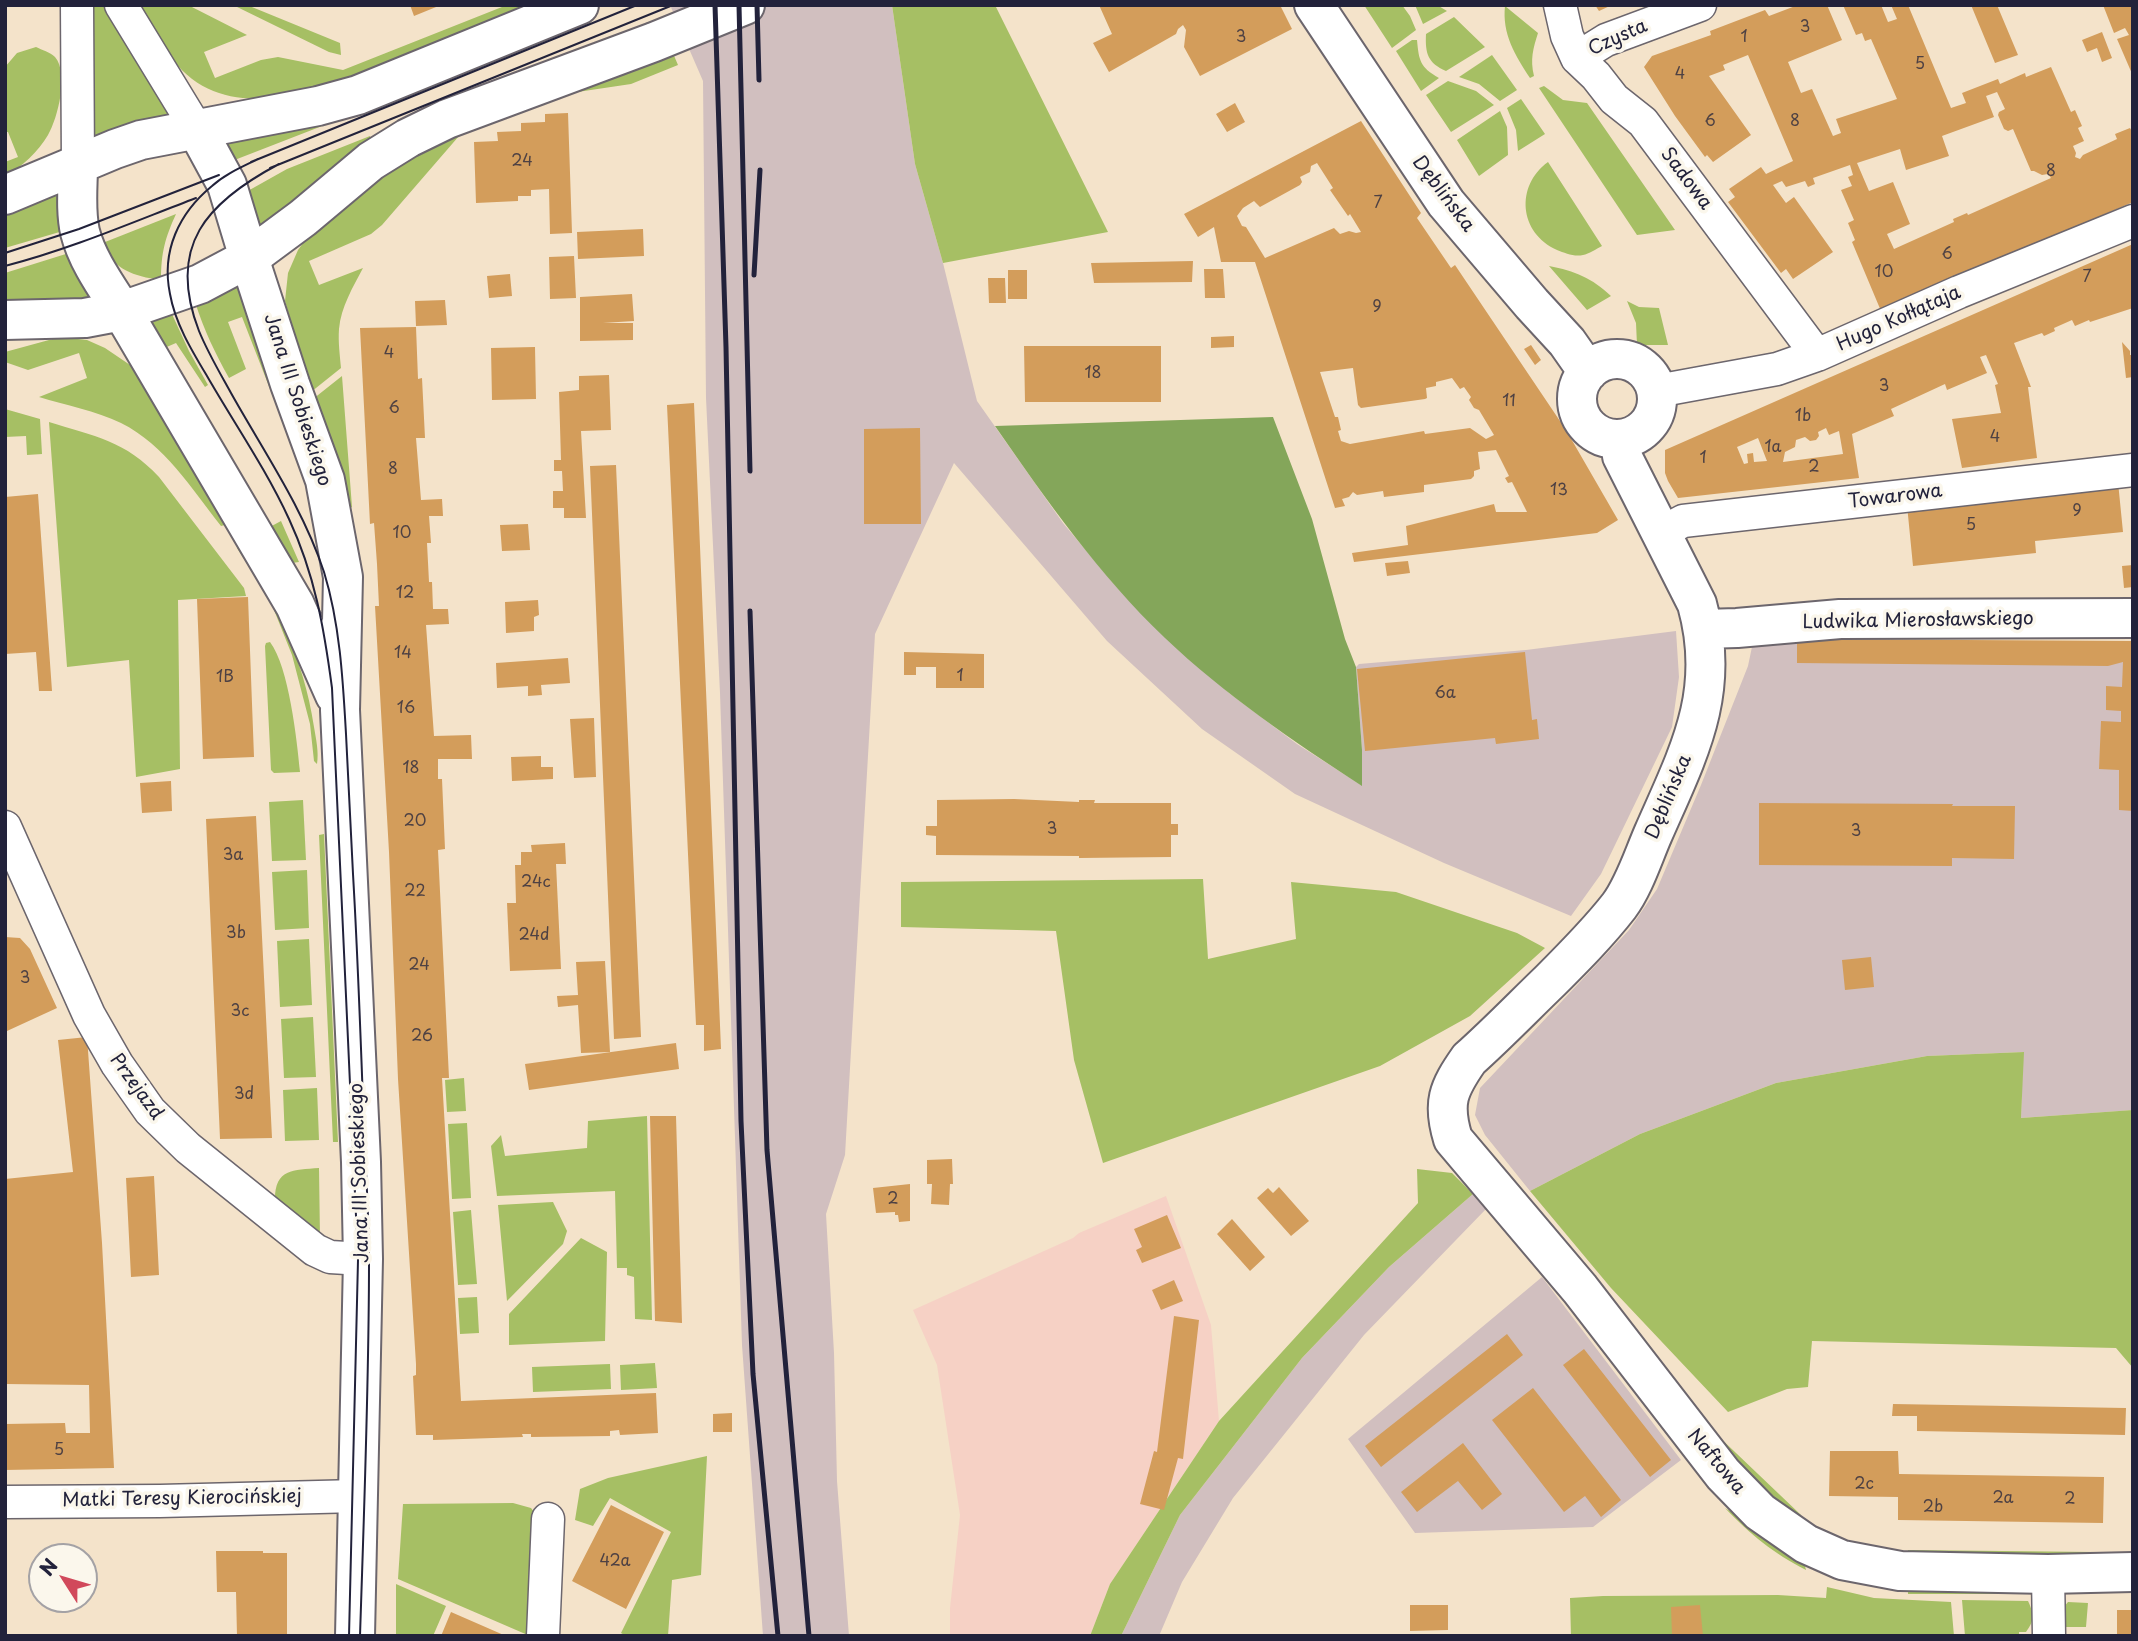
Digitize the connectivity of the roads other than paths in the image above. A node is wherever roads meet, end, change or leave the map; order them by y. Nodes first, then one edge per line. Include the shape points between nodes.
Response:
1 (77, 5) edge
2 (121, 5) edge
3 (579, 5) edge
4 (595, 5) edge
5 (719, 5) edge
6 (745, 5) edge
7 (1314, 5) edge
8 (1560, 5) edge
9 (1700, 5) edge
10 (508, 34) junction
11 (1577, 58) junction
12 (543, 82) junction
13 (196, 128) junction
14 (78, 165) junction
15 (5, 195) edge
16 (2133, 221) edge
17 (249, 258) junction
18 (121, 310) junction
19 (5, 320) edge
20 (1817, 355) junction
21 (1588, 372) junction
22 (1657, 391) junction
23 (1620, 439) junction
24 (2133, 470) edge
25 (1661, 533) junction
26 (2133, 618) edge
27 (1704, 629) junction
28 (340, 710) junction
29 (5, 827) edge
30 (1446, 1102) joint
31 (363, 1259) junction
32 (358, 1496) junction
33 (5, 1502) edge
34 (548, 1519) dead end
35 (2133, 1573) edge
36 (2048, 1574) junction
37 (355, 1636) edge
38 (543, 1636) edge
39 (2049, 1636) edge

1 - 14 street
2 - 13 street
3 - 10 street
4 - 10 street
5 - 12 street
6 - 12 street
7 - 21 street, Dęblińska via 1446,203
8 - 11 street, Sadowa
9 - 11 street, Czysta via 1614,37
10 - 13 street via 358,95
11 - 20 street, Sadowa via 1614,99 1643,122
12 - 17 street via 408,138 371,161
13 - 14 street via 141,140
13 - 17 street via 227,185
14 - 15 street
14 - 18 street via 79,229
16 - 20 street, Hugo Kołłątaja
17 - 18 street via 200,284
17 - 28 street, Jana III Sobieskiego via 325,480 343,577
18 - 19 street via 85,318
18 - 28 street, Jana III Sobieskiego via 295,605
20 - 22 street, Hugo Kołłątaja via 1777,369
21 - 22 street via 1608,360 1625,359 1645,370
21 - 23 street via 1577,398 1581,417 1602,436
22 - 23 street via 1650,423 1632,437
23 - 25 street, Dęblińska via 1622,456
24 - 25 street, Towarowa via 1683,522
25 - 27 street, Dęblińska via 1697,604
26 - 27 street, Ludwika Mierosławskiego via 1840,619
27 - 30 street, Dęblińska via 1706,673 1695,736 1620,905 1575,956 1469,1059
28 - 31 street, Jana III Sobieskiego
29 - 31 street, Przejazd via 89,1015 150,1111 188,1148 315,1250 330,1257
30 - 36 street, Naftowa via 1453,1139 1580,1289 1723,1474 1760,1512 1806,1544 1871,1567
31 - 32 street, Jana III Sobieskiego
32 - 33 street, Matki Teresy Kierocińskiej
32 - 37 street, Jana III Sobieskiego
34 - 38 street
35 - 36 street, Naftowa
36 - 39 street

